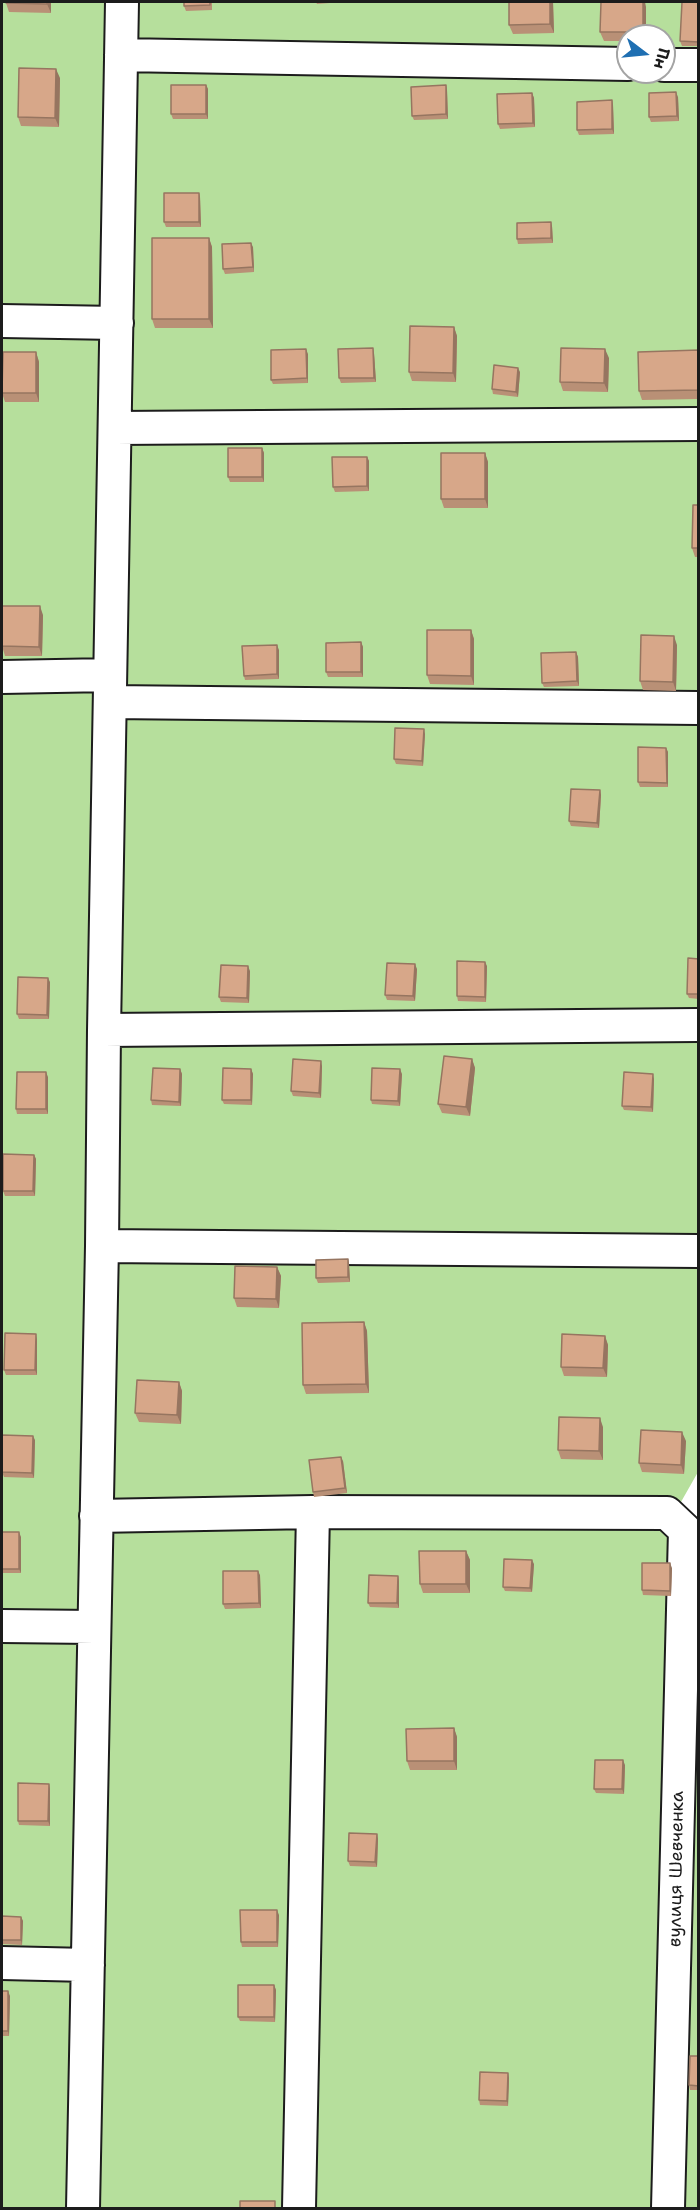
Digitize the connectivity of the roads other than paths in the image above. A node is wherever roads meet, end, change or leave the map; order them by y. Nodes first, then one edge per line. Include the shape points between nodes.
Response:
1 (122, 2) edge
2 (121, 55) junction
3 (616, 64) edge
4 (676, 64) edge
5 (699, 65) edge
6 (2, 321) edge
7 (117, 323) junction
8 (699, 424) edge
9 (115, 428) junction
10 (2, 677) edge
11 (110, 688) junction
12 (699, 708) edge
13 (699, 1025) edge
14 (104, 1030) junction
15 (102, 1246) junction
16 (699, 1251) edge
17 (313, 1512) junction
18 (96, 1516) junction
19 (2, 1626) edge
20 (94, 1627) junction
21 (2, 1963) edge
22 (88, 1965) junction
23 (84, 2208) edge
24 (299, 2208) edge
25 (668, 2208) edge

1 - 2 street
2 - 3 street
2 - 7 street
4 - 5 street
6 - 7 street
7 - 9 street
8 - 9 street
9 - 11 street
10 - 11 street
11 - 12 street
11 - 14 street
13 - 14 street
14 - 15 street
15 - 16 street
15 - 18 street
17 - 18 street
17 - 24 street
17 - 25 street, вулиця Шевченка via 667,1513 685,1530
18 - 20 street
19 - 20 street
20 - 22 street
21 - 22 street
22 - 23 street

